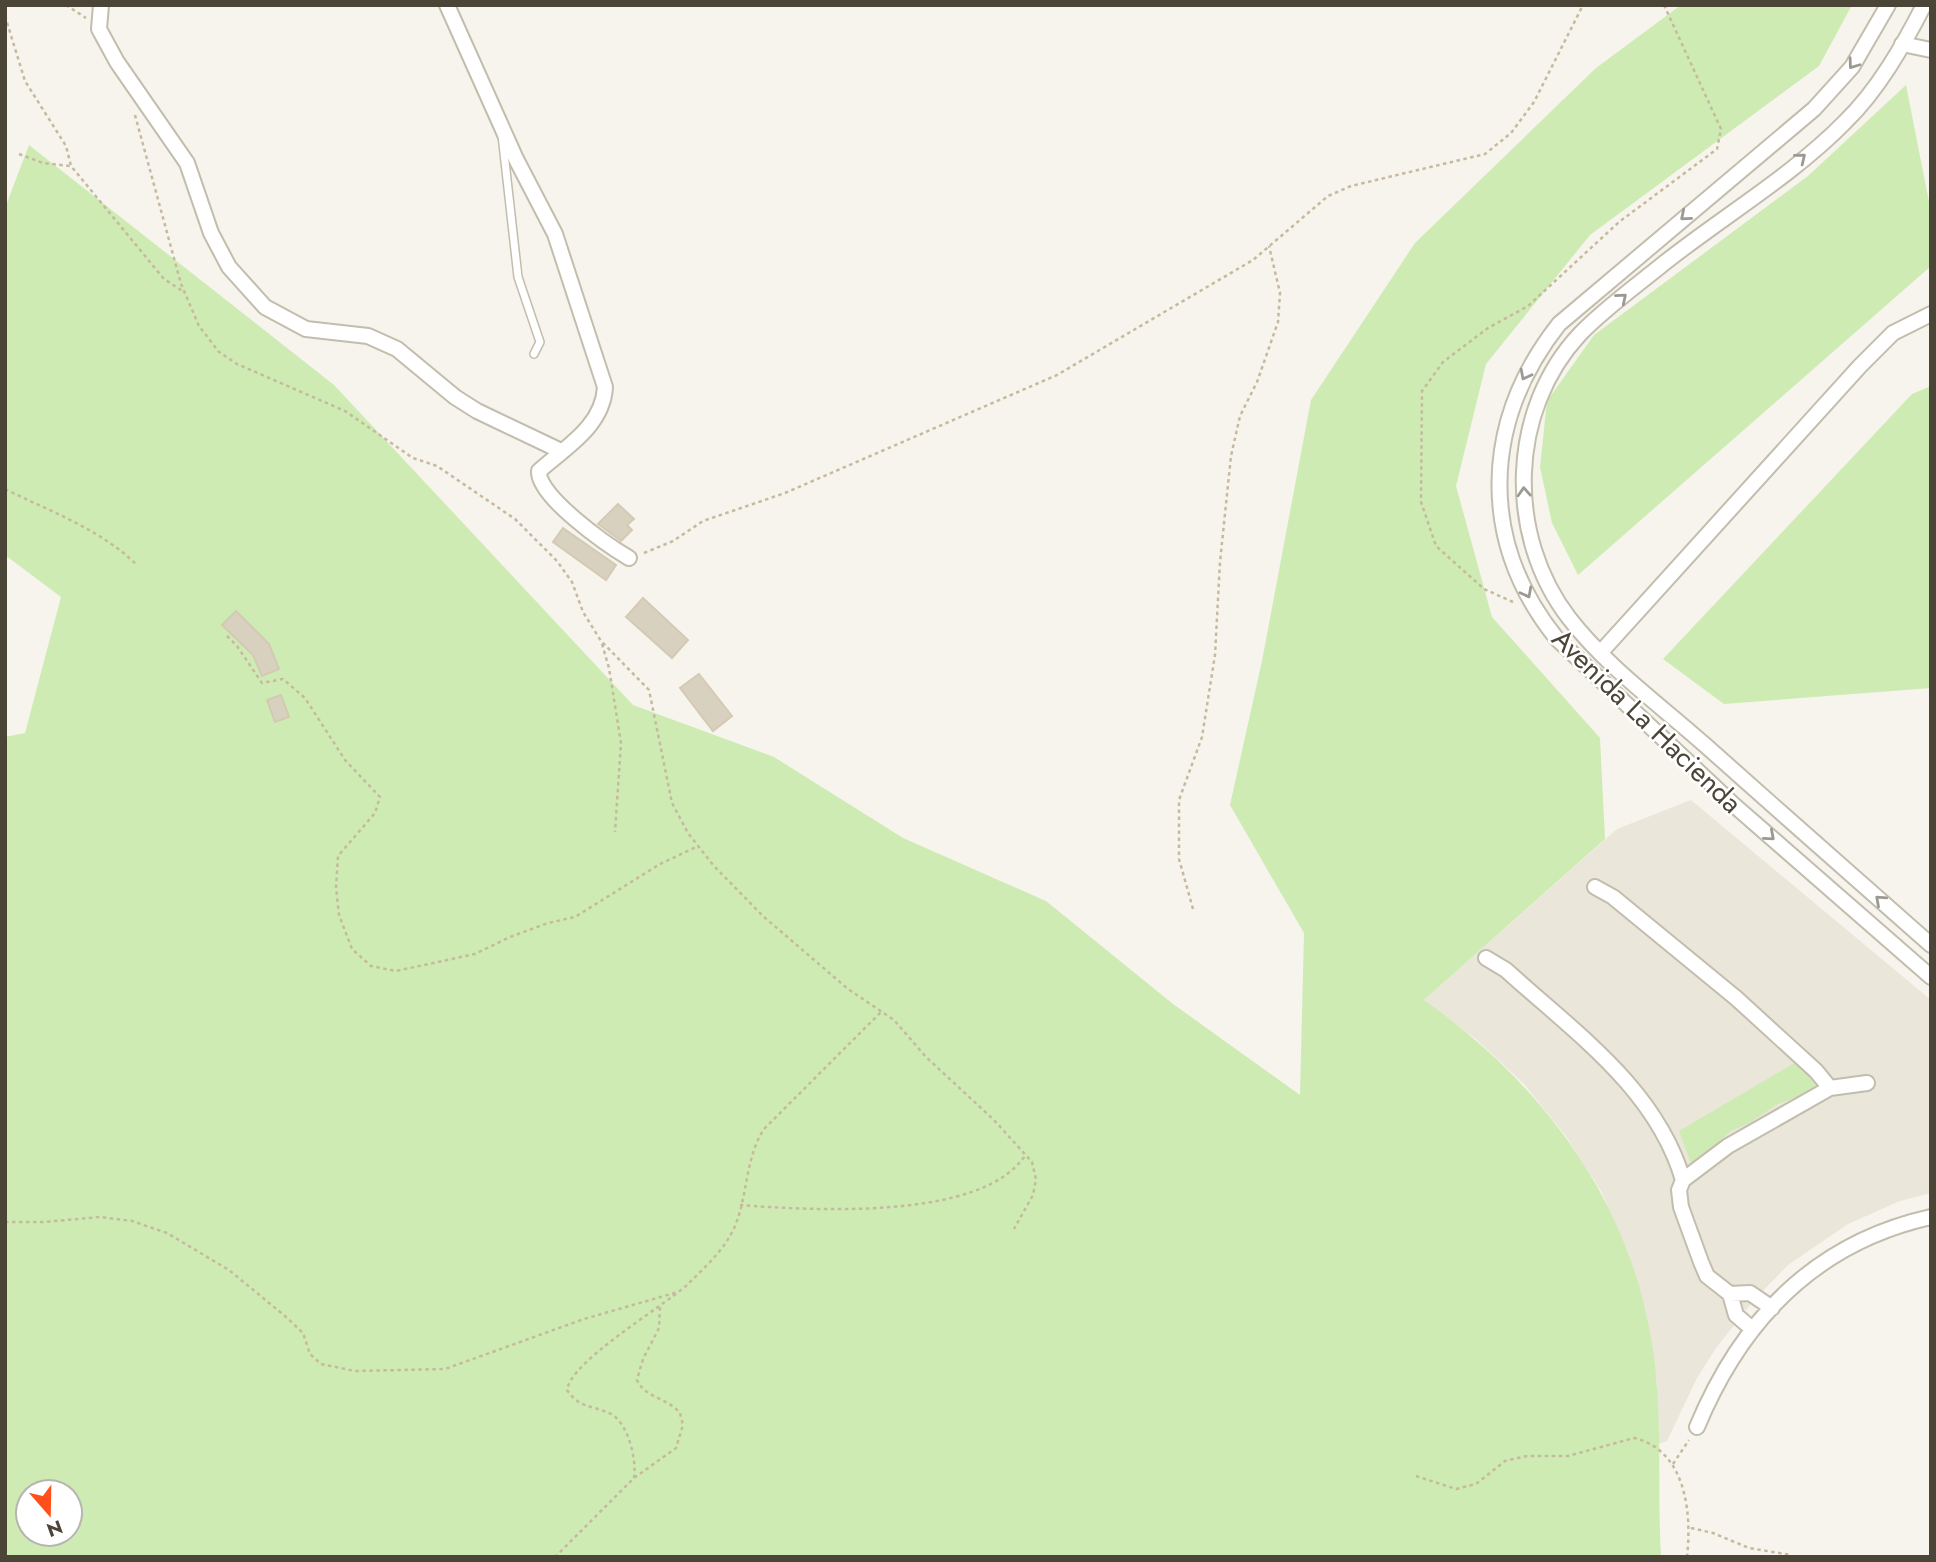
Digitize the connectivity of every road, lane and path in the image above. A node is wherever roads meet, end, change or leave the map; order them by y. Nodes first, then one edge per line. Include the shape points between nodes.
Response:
1 (79, 5) edge
2 (101, 5) edge
3 (447, 5) edge
4 (1583, 5) edge
5 (1664, 5) edge
6 (1888, 5) edge
7 (1924, 5) edge
8 (76, 11) dead end
9 (5, 16) edge
10 (1902, 44) junction
11 (1931, 50) edge
12 (135, 91) junction
13 (502, 127) junction
14 (1717, 149) dead end
15 (19, 154) dead end
16 (71, 166) junction
17 (1269, 246) junction
18 (184, 292) junction
19 (1931, 314) edge
20 (534, 354) dead end
21 (561, 452) junction
22 (5, 489) edge
23 (629, 558) joint
24 (136, 564) dead end
25 (226, 636) dead end
26 (601, 641) junction
27 (1601, 652) junction
28 (615, 832) dead end
29 (698, 846) junction
30 (1595, 887) dead end
31 (1194, 909) dead end
32 (1931, 945) edge
33 (1486, 958) dead end
34 (1931, 977) edge
35 (881, 1012) junction
36 (1867, 1083) dead end
37 (1830, 1088) junction
38 (1026, 1154) junction
39 (1683, 1180) junction
40 (740, 1205) junction
41 (1931, 1217) edge
42 (5, 1222) edge
43 (1014, 1229) dead end
44 (678, 1292) junction
45 (1730, 1294) junction
46 (660, 1306) junction
47 (1772, 1308) junction
48 (1751, 1328) junction
49 (1697, 1426) joint
50 (1674, 1464) junction
51 (1416, 1476) dead end
52 (634, 1478) junction
53 (1690, 1528) junction
54 (1790, 1556) edge
55 (555, 1557) edge
56 (1687, 1557) edge
57 (1800, 1557) edge

1 - 8 path
2 - 12 street via 99,29
3 - 13 street
4 - 17 path via 1534,102 1511,133 1485,154 1339,191
5 - 14 path via 1721,129
6 -> 34 street, Avenida La Hacienda via 1852,67 1814,108 1559,324 1532,360 1513,401 1502,445 1499,490 1504,532 1516,572 1558,639 1735,806
7 - 10 street, Avenida La Hacienda
9 - 16 path via 25,81 66,146
10 - 11 street
27 -> 10 street, Avenida La Hacienda via 1553,594 1527,524 1524,460 1542,392 1581,333 1846,122
12 - 18 path via 136,122
12 - 21 street via 187,163 211,233 229,267 265,307 306,329 368,336 397,349 454,397
13 - 20 lane via 518,277 540,342
13 - 21 street via 555,234 606,387 596,419
15 - 16 path
16 - 18 path via 164,279
17 - 23 path via 1253,260 1057,375 785,493 703,521 673,541
17 - 31 path via 1280,293 1278,322 1240,416 1231,456 1215,655 1202,737 1179,800 1179,859
18 - 26 path via 199,326 219,352 345,411 515,519 565,572
19 - 27 street via 1893,332
21 - 23 street via 539,471 542,486 601,540
22 - 24 path via 74,520
25 - 29 path via 262,682 284,679 305,698 345,760 380,797 375,813 338,856 336,887 347,941 371,966 417,969 475,954 510,937 575,917
26 - 28 path via 621,743
26 - 29 path via 649,690 672,803
32 -> 27 street, Avenida La Hacienda
29 - 35 path via 764,917
30 - 37 street via 1736,998
33 - 39 street via 1506,970 1633,1086 1662,1128
35 - 38 path
35 - 40 path via 764,1129 753,1146
36 - 37 street
37 - 39 street via 1728,1146
38 - 40 path via 982,1188 910,1205 836,1211
38 - 43 path via 1037,1179
39 - 45 street via 1681,1207 1700,1262 1707,1276
40 - 44 path via 731,1235
41 - 47 street via 1841,1251
42 - 44 path via 100,1217 132,1221 167,1233 229,1270 285,1316 303,1334 310,1354 321,1364 344,1370 445,1369 583,1319
44 - 46 path
45 - 47 street via 1749,1293
45 - 48 street via 1736,1315
46 - 52 path via 659,1328 637,1380 647,1393 674,1406 683,1425 676,1448
46 - 52 path via 568,1380 567,1390 574,1401 612,1413 620,1424 636,1465
47 - 48 street
48 - 49 street via 1723,1370
49 - 50 path
50 - 51 path via 1634,1438 1568,1456 1505,1461 1476,1484 1456,1489
50 - 53 path
52 - 55 path
53 - 54 path
53 - 56 path
54 - 57 path

